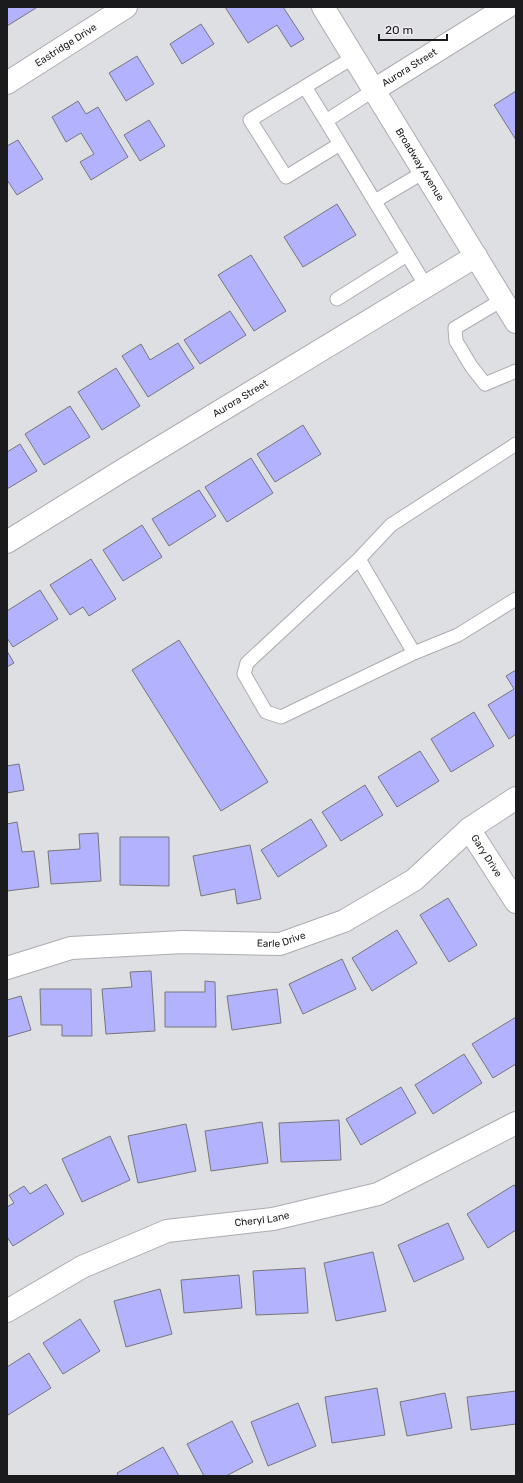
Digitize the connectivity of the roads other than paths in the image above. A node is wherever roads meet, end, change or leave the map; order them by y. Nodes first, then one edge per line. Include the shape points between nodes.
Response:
1 (126, 7) edge
2 (323, 7) edge
3 (507, 7) edge
4 (354, 57) junction
5 (7, 83) edge
6 (305, 87) junction
7 (374, 90) junction
8 (326, 121) junction
9 (340, 144) junction
10 (424, 172) junction
11 (375, 201) junction
12 (407, 255) junction
13 (476, 256) junction
14 (426, 286) junction
15 (337, 300) dead end
16 (502, 300) junction
17 (516, 322) edge
18 (516, 371) edge
19 (516, 444) edge
20 (7, 542) edge
21 (359, 559) junction
22 (516, 599) edge
23 (414, 653) junction
24 (516, 798) edge
25 (469, 829) junction
26 (516, 902) edge
27 (7, 968) edge
28 (516, 1123) edge
29 (7, 1311) edge

1 - 5 street, Eastridge Drive
2 - 4 street, Broadway Avenue
3 - 7 street, Aurora Street
4 - 6 lane
4 - 7 street, Broadway Avenue
6 - 8 lane
6 - 9 lane via 250,120 286,177
7 - 8 lane
7 - 10 street, Broadway Avenue
8 - 9 lane
9 - 11 lane
10 - 11 lane
10 - 13 street, Broadway Avenue
11 - 12 lane
12 - 14 lane
12 - 15 lane
13 - 14 street, Aurora Street
13 - 16 street, Broadway Avenue
14 - 20 street, Aurora Street
16 - 17 street, Broadway Avenue
16 - 18 lane via 455,328 456,341 485,384
19 - 21 lane via 391,525
21 - 23 lane
21 - 23 lane via 247,662 244,674 266,712 280,718
22 - 23 lane via 458,635
24 - 25 street, Earle Drive
25 - 26 street, Gary Drive
25 - 27 street, Earle Drive via 414,880 344,921 280,944 183,942 71,948
28 - 29 street, Cheryl Lane via 378,1194 273,1219 167,1231 82,1267

